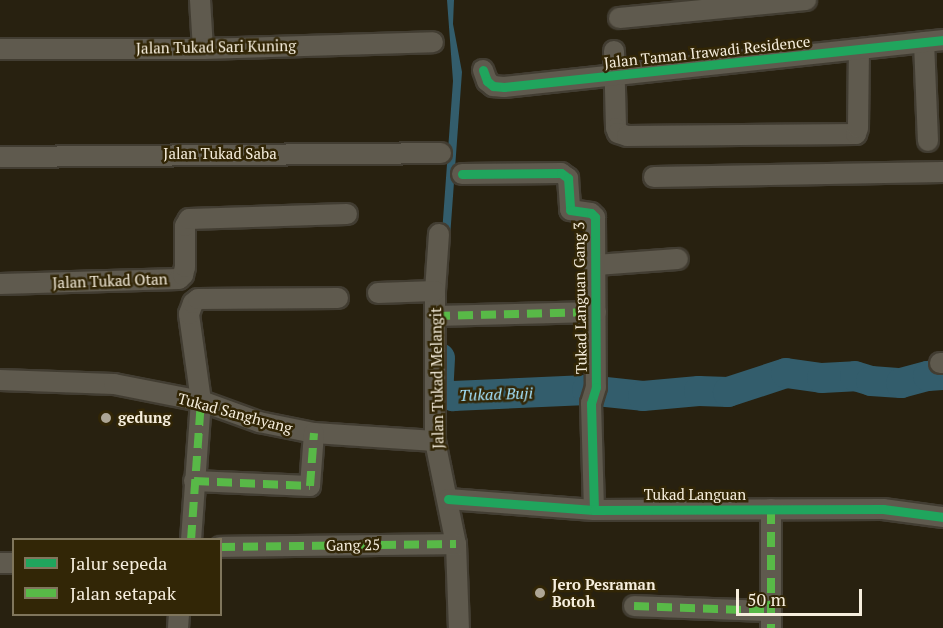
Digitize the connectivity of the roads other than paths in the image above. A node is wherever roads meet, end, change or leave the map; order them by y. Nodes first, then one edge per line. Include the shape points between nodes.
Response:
1 (200, 0) edge
2 (806, 0) edge
3 (619, 18) dead end
4 (933, 41) edge
5 (433, 42) dead end
6 (203, 48) junction
7 (0, 49) edge
8 (859, 50) junction
9 (614, 51) dead end
10 (483, 70) dead end
11 (614, 77) junction
12 (928, 141) dead end
13 (441, 153) dead end
14 (0, 157) edge
15 (943, 172) edge
16 (462, 174) dead end
17 (654, 177) dead end
18 (347, 214) dead end
19 (440, 234) dead end
20 (678, 259) dead end
21 (596, 265) junction
22 (0, 285) edge
23 (435, 291) junction
24 (378, 293) dead end
25 (338, 298) dead end
26 (596, 312) junction
27 (441, 316) junction
28 (0, 380) edge
29 (201, 401) junction
30 (314, 433) junction
31 (435, 441) junction
32 (194, 481) junction
33 (448, 499) junction
34 (771, 509) junction
35 (594, 510) junction
36 (943, 517) edge
37 (191, 538) edge
38 (456, 544) junction
39 (222, 547) edge
40 (634, 606) dead end
41 (771, 619) edge
42 (459, 628) edge

1 - 6 street
2 - 3 street
4 - 8 street, Jalan Taman Irawadi Residence
4 - 12 street, Jalan Taman Irawadi Residence
5 - 6 street, Jalan Tukad Sari Kuning
6 - 7 street, Jalan Tukad Sari Kuning
8 - 11 street, Jalan Taman Irawadi Residence
8 - 11 street, Jalan Taman Irawadi Residence via 858,128 856,134 848,136 627,136 616,128
9 - 11 street, Jalan Taman Irawadi Residence
10 - 11 street, Jalan Taman Irawadi Residence via 493,86 504,87
13 - 14 street, Jalan Tukad Saba
15 - 17 street
16 - 21 street, Tukad Languan Gang 3 via 565,174 570,210 595,217
18 - 22 street, Jalan Tukad Otan via 189,219 185,226 185,267 179,279
19 - 23 street, Jalan Tukad Melangit
20 - 21 street
21 - 26 street, Tukad Languan Gang 3
23 - 24 street
23 - 27 street, Jalan Tukad Melangit
25 - 29 street via 198,300 189,314
26 - 27 street
26 - 35 street, Tukad Languan Gang 3
27 - 31 street, Jalan Tukad Melangit
28 - 29 street, Tukad Sanghyang via 114,384
29 - 30 street, Tukad Sanghyang via 259,422
29 - 32 street
30 - 31 street, Tukad Sanghyang
30 - 32 street via 310,486
31 - 33 street, Jalan Tukad Melangit
32 - 37 street
33 - 35 street, Tukad Languan
33 - 38 street, Jalan Tukad Melangit
34 - 35 street, Tukad Languan
34 - 36 street, Tukad Languan via 883,509
34 - 41 street
38 - 39 street, Gang 25
38 - 42 street, Jalan Tukad Melangit
40 - 41 street

